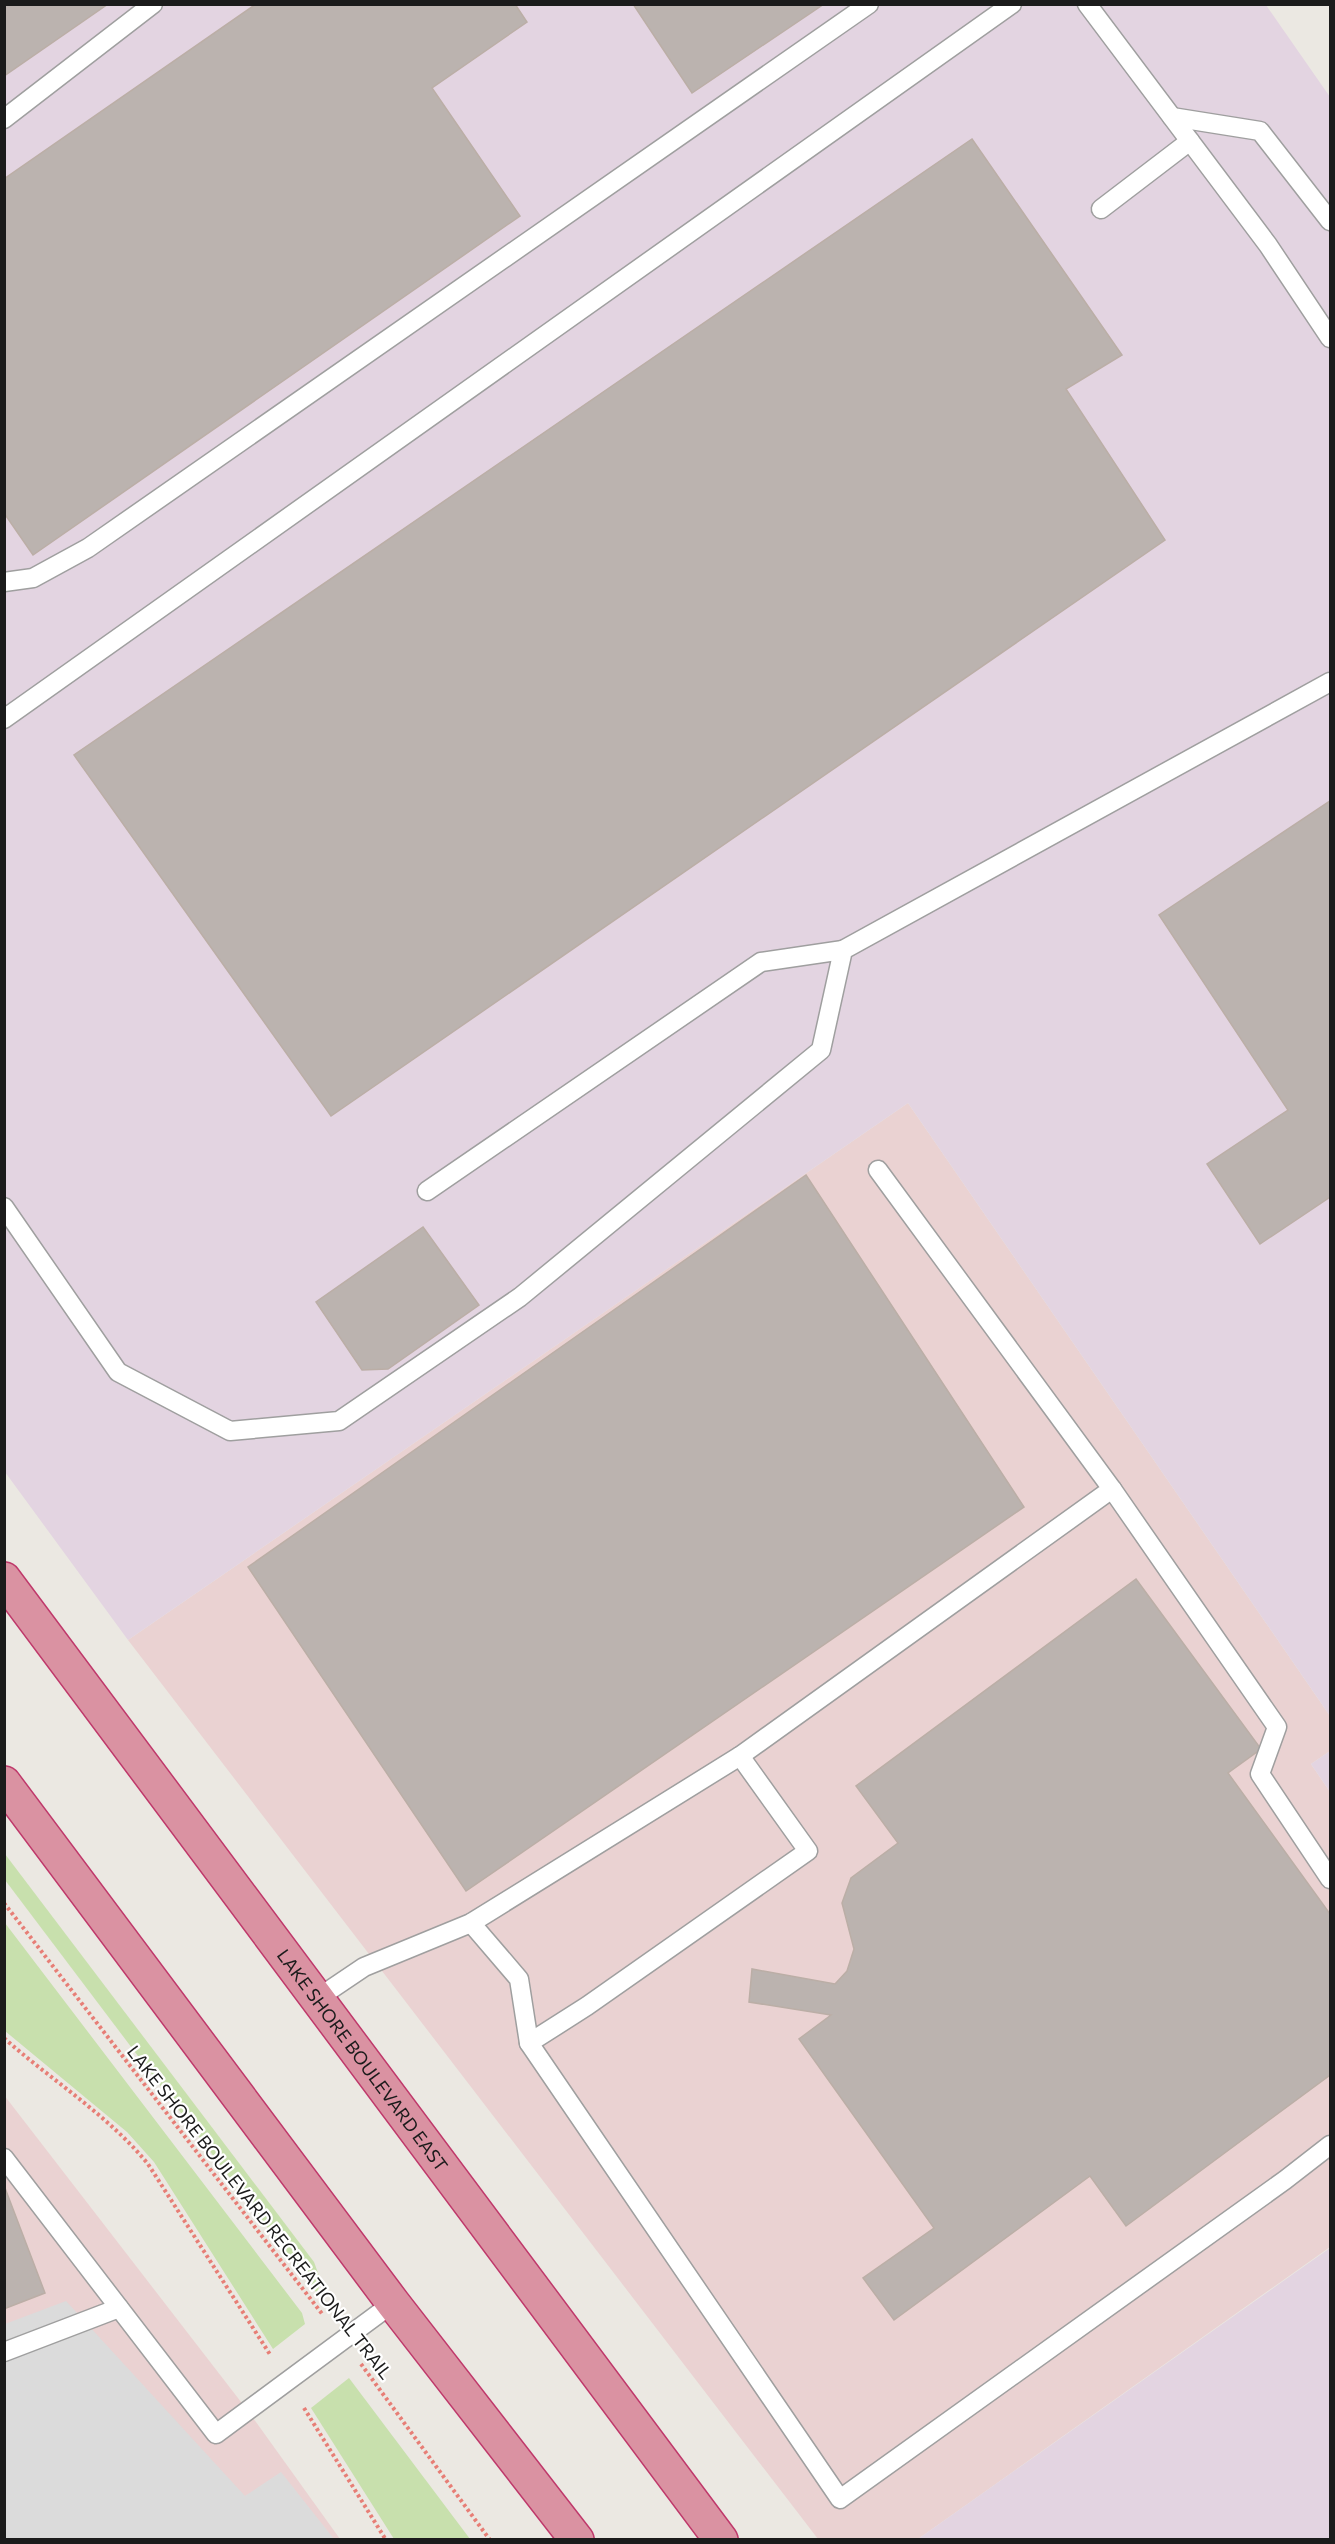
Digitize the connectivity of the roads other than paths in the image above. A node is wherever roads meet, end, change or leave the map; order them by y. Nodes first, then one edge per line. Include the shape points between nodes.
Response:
1 (153, 4) edge
2 (869, 4) edge
3 (1012, 4) edge
4 (1087, 4) edge
5 (1172, 117) junction
6 (4, 119) edge
7 (1190, 141) junction
8 (1101, 209) dead end
9 (1330, 221) edge
10 (1330, 338) edge
11 (4, 582) edge
12 (1330, 682) edge
13 (4, 719) edge
14 (843, 950) junction
15 (878, 1170) dead end
16 (427, 1191) dead end
17 (4, 1207) edge
18 (1112, 1489) junction
19 (4, 1579) edge
20 (740, 1756) junction
21 (4, 1783) edge
22 (1330, 1879) edge
23 (471, 1923) junction
24 (318, 1998) junction
25 (528, 2043) junction
26 (1330, 2145) edge
27 (4, 2158) edge
28 (393, 2303) junction
29 (119, 2308) junction
30 (4, 2352) edge
31 (577, 2540) edge
32 (721, 2540) edge

1 - 6 lane
2 - 11 lane via 87,548 33,578
3 - 13 lane
4 - 5 lane
5 - 7 lane
5 - 9 lane via 1260,131
7 - 8 lane
7 - 10 lane via 1268,245
12 - 14 lane
14 - 16 lane via 761,962
14 - 17 lane via 821,1050 520,1298 339,1421 230,1431 118,1372
15 - 18 lane
18 - 20 lane
18 - 22 lane via 1277,1727 1260,1774
19 - 24 highway, LAKE SHORE BOULEVARD EAST
20 - 23 lane
20 - 25 lane via 808,1851
21 - 28 highway
23 - 24 lane via 364,1967
23 - 25 lane via 519,1979
24 - 32 highway, LAKE SHORE BOULEVARD EAST
25 - 26 lane via 840,2499
27 - 29 lane
28 - 29 lane via 216,2434
28 - 31 highway
29 - 30 lane

